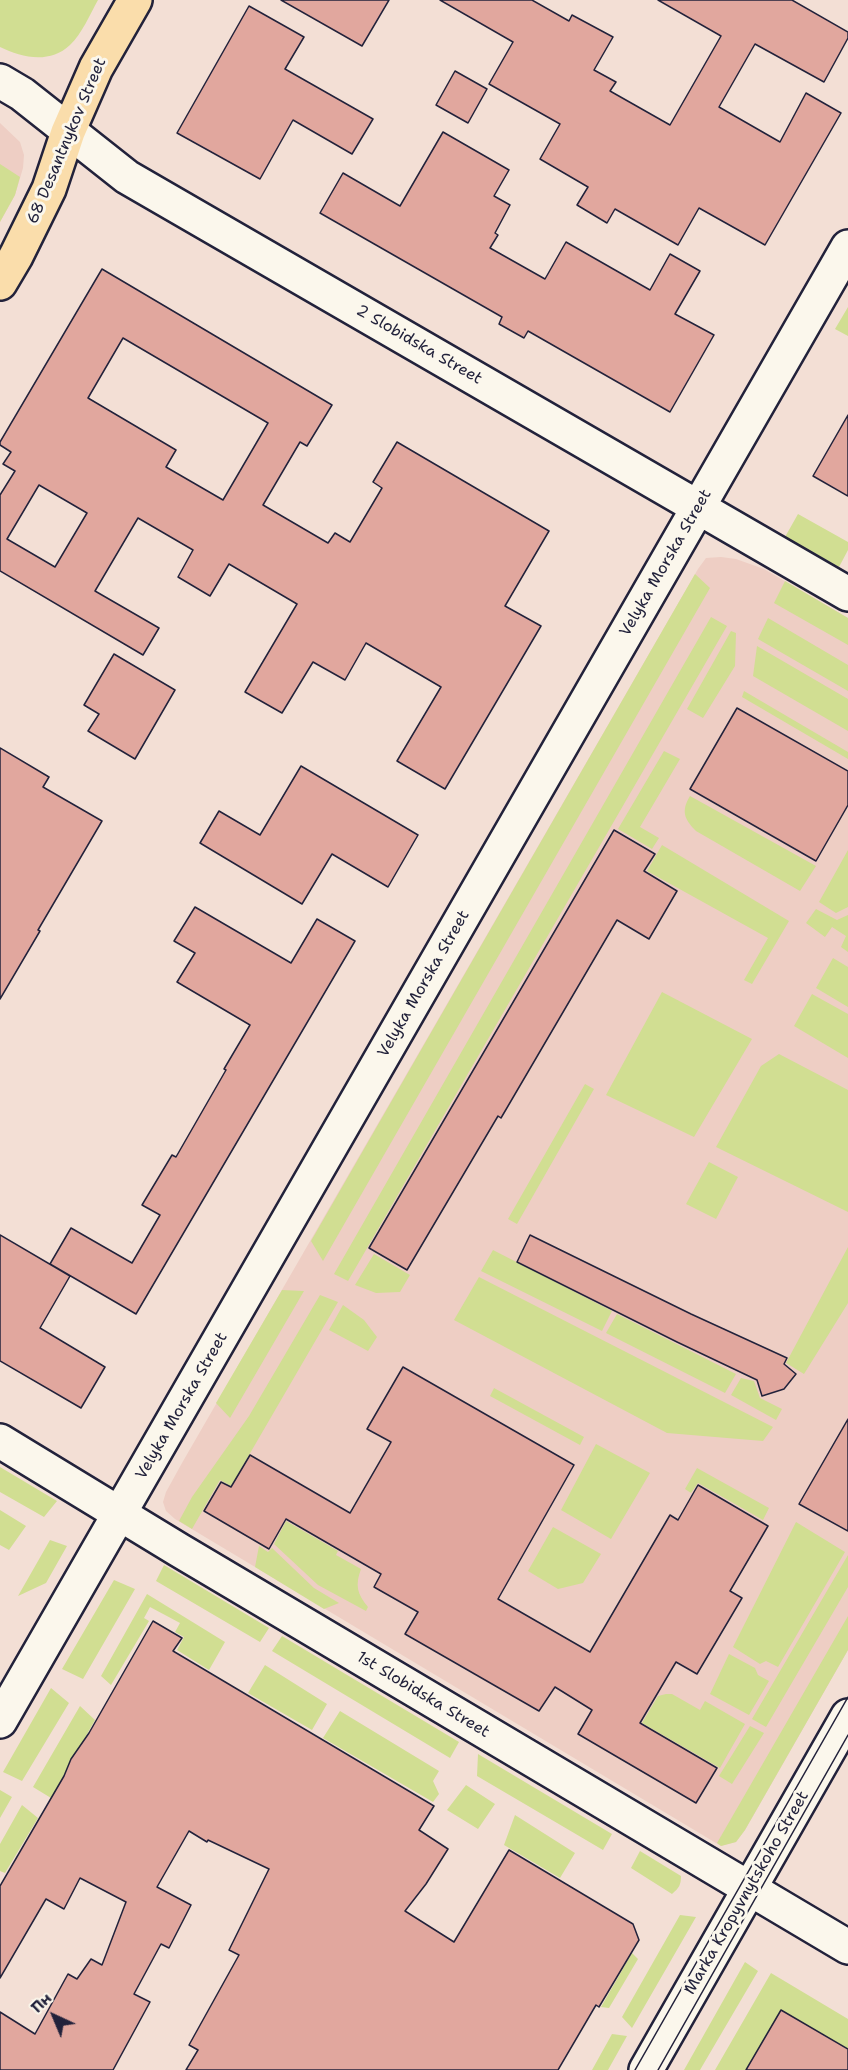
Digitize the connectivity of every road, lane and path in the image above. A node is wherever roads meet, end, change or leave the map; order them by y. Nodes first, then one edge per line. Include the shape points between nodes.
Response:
1 (135, 0) edge
2 (0, 81) edge
3 (68, 132) junction
4 (848, 247) edge
5 (0, 282) edge
6 (698, 508) junction
7 (848, 594) edge
8 (0, 1441) edge
9 (120, 1514) junction
10 (848, 1716) edge
11 (0, 1721) edge
12 (750, 1888) junction
13 (848, 1947) edge
14 (646, 2070) edge

1 - 3 main road, 68 Desantnykov Street via 96,68
2 - 3 street, 2 Slobidska Street
3 - 5 main road, 68 Desantnykov Street via 49,189
3 - 6 street, 2 Slobidska Street via 127,177
4 - 6 street, Velyka Morska Street
6 - 7 street, 2 Slobidska Street
6 - 9 street, Velyka Morska Street
8 - 9 street, 1st Slobidska Street
9 - 11 street, Velyka Morska Street
9 - 12 street, 1st Slobidska Street
10 - 12 street, Marka Kropyvnytskoho Street
12 - 13 street, 1st Slobidska Street
12 - 14 street, Marka Kropyvnytskoho Street

